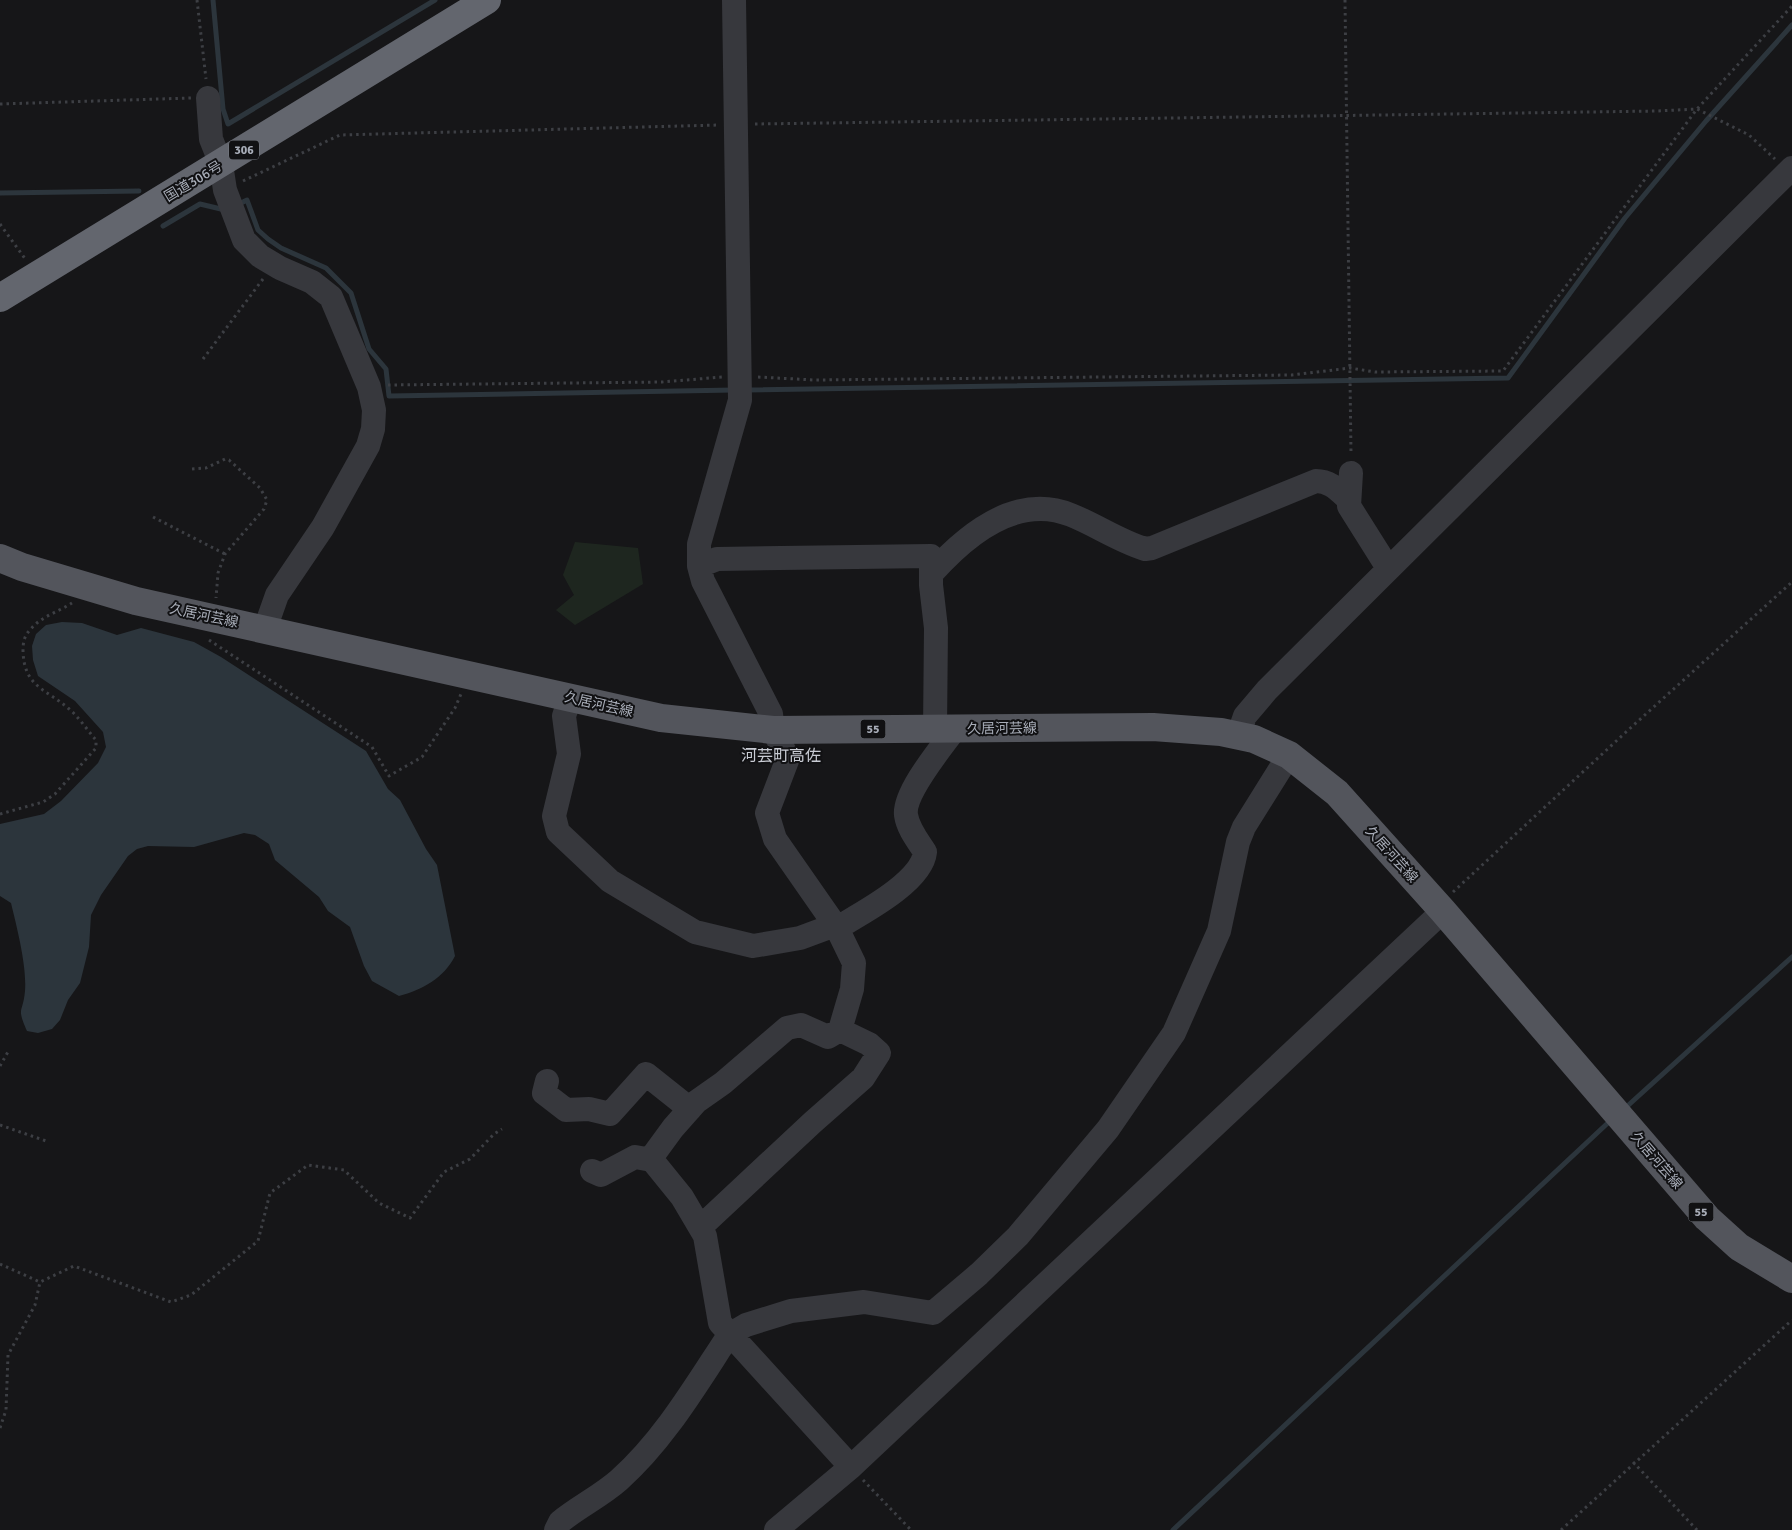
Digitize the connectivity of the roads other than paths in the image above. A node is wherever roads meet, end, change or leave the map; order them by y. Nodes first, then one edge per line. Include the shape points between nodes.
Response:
1 (487, 0) edge
2 (734, 0) edge
3 (208, 98) road end
4 (1790, 170) edge
5 (223, 177) junction
6 (0, 298) edge
7 (1351, 473) road end
8 (1348, 499) junction
9 (0, 558) edge
10 (699, 566) junction
11 (1388, 568) junction
12 (932, 573) junction
13 (265, 629) junction
14 (570, 698) junction
15 (945, 729) junction
16 (773, 730) junction
17 (1238, 736) junction
18 (1288, 756) junction
19 (1441, 909) junction
20 (836, 926) junction
21 (840, 1030) junction
22 (548, 1081) dead end
23 (690, 1110) junction
24 (652, 1160) junction
25 (592, 1171) dead end
26 (702, 1231) junction
27 (1792, 1279) edge
28 (730, 1335) junction
29 (851, 1467) junction
30 (556, 1530) edge
31 (776, 1530) edge

1 - 5 highway, 国道306号 / 306
2 - 10 street via 740,385 699,544
3 - 5 street via 211,139
4 - 11 street
5 - 6 highway, 国道306号 / 306
5 - 13 street via 244,240 260,256 319,286 336,303 369,387 374,410 373,429 364,453 323,527 277,595
7 - 8 street
8 - 11 street via 1349,506
8 - 12 street via 1335,486 1316,481 1145,549 1071,515 1049,510 1012,512 974,534 952,551
9 - 13 main road, 久居河芸線 / 55 via 208,626
10 - 12 street via 717,559 932,556
10 - 16 street via 703,581 771,714
11 - 17 street via 1267,690 1245,716
12 - 15 street via 930,585
13 - 14 main road, 久居河芸線 / 55
14 - 16 main road, 久居河芸線 / 55 via 660,718
14 - 20 street via 564,716 568,760 554,816 558,832 610,881 695,932 749,945 800,938
15 - 16 main road, 久居河芸線 / 55
15 - 17 main road, 久居河芸線 / 55 via 1153,727
15 - 20 street via 906,806 906,815 915,837 925,852 921,866 889,897
16 - 20 street via 788,758 767,814 772,831
17 - 18 main road, 久居河芸線 / 55 via 1254,739
18 - 19 main road, 久居河芸線 / 55 via 1337,792
18 - 28 street via 1244,827 1219,931 1174,1033 1108,1129 1018,1236 933,1313 864,1302 791,1311 746,1325
19 - 27 main road, 久居河芸線 / 55 via 1706,1218 1739,1247
19 - 29 street
20 - 21 street via 855,969
21 - 23 street via 828,1037 801,1025 787,1028
21 - 26 street via 879,1053 863,1078 706,1222
22 - 23 street via 544,1093 566,1110 589,1108 610,1114 646,1074
23 - 24 street
24 - 25 street via 634,1157 601,1175
24 - 26 street via 682,1196
26 - 28 street via 720,1323
28 - 29 street
28 - 30 street via 638,1462 618,1481 560,1522
29 - 31 street

